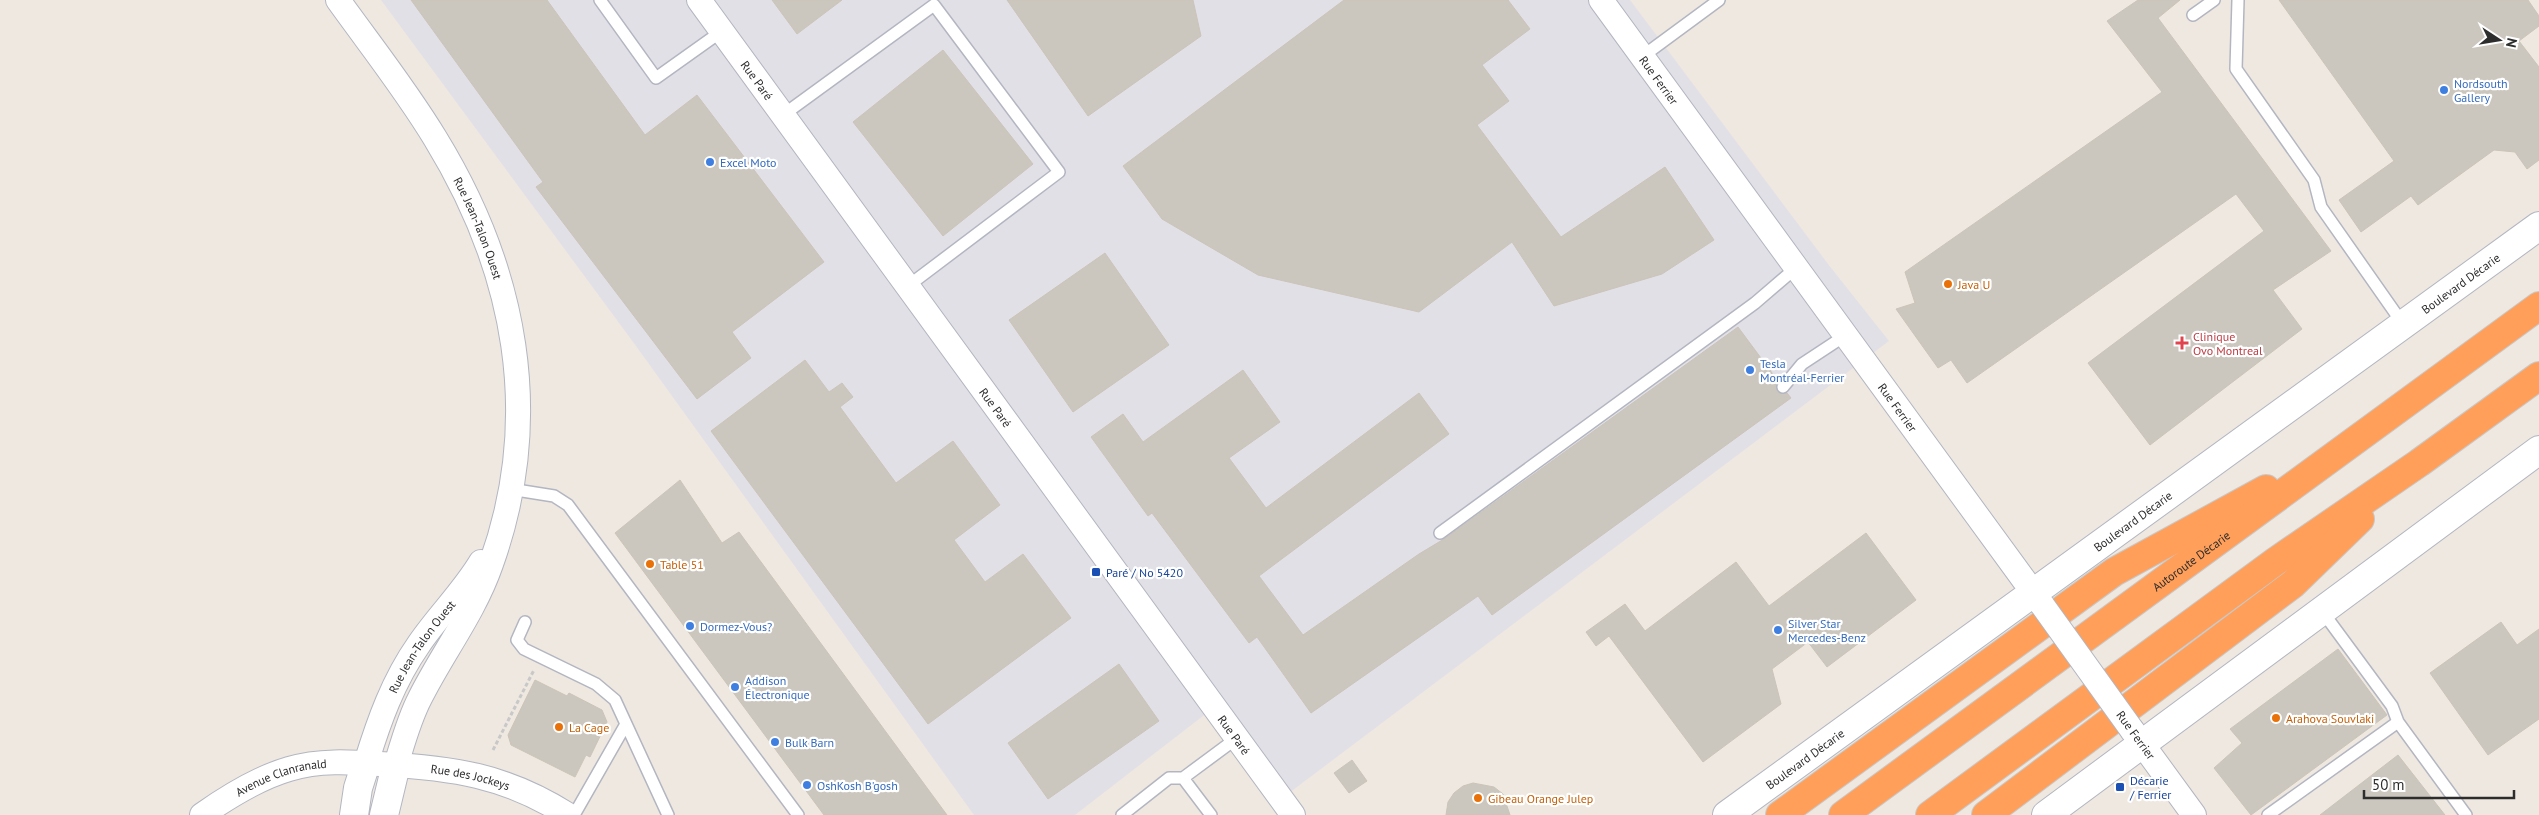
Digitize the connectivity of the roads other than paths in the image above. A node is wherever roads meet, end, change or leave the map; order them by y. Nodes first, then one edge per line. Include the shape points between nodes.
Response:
1 (338, 0) edge
2 (600, 0) edge
3 (700, 0) edge
4 (1601, 0) edge
5 (1719, 0) edge
6 (2214, 0) edge
7 (2238, 0) edge
8 (2193, 15) dead end
9 (722, 31) junction
10 (1643, 56) junction
11 (783, 115) junction
12 (2539, 226) edge
13 (1797, 267) junction
14 (908, 286) junction
15 (2539, 306) edge
16 (2403, 324) junction
17 (1846, 335) junction
18 (2539, 376) edge
19 (1783, 387) dead end
20 (2360, 438) junction
21 (2539, 450) edge
22 (2420, 463) junction
23 (510, 489) junction
24 (1440, 533) dead end
25 (2038, 600) junction
26 (2322, 610) junction
27 (525, 622) dead end
28 (2398, 722) junction
29 (626, 724) junction
30 (2137, 737) junction
31 (1237, 738) junction
32 (366, 763) junction
33 (396, 765) junction
34 (1183, 778) junction
35 (202, 815) edge
36 (354, 815) edge
37 (384, 815) edge
38 (568, 815) edge
39 (574, 815) edge
40 (668, 815) edge
41 (798, 815) edge
42 (1122, 815) edge
43 (1211, 815) edge
44 (1293, 815) edge
45 (1727, 815) edge
46 (1780, 815) edge
47 (1843, 815) edge
48 (1930, 815) edge
49 (1986, 815) edge
50 (2046, 815) edge
51 (2194, 815) edge
52 (2268, 815) edge
53 (2466, 815) edge

1 - 23 street, Rue Jean-Talon Ouest via 434,136 490,247 510,317 518,379 518,428
2 - 9 lane via 656,78
3 - 9 street, Rue Paré
4 - 10 street, Rue Ferrier
5 - 10 lane
6 - 8 lane
7 - 16 lane via 2236,69 2314,180 2321,207
9 - 11 street, Rue Paré
10 - 13 street, Rue Ferrier
11 - 14 street, Rue Paré
11 - 14 lane via 934,5 1060,172
12 - 16 main road, Boulevard Décarie
13 - 17 street, Rue Ferrier
13 - 24 lane via 1755,303
14 - 31 street, Rue Paré
15 - 20 highway, Autoroute Décarie
16 - 25 main road, Boulevard Décarie
17 - 19 lane via 1802,364
17 - 25 street, Rue Ferrier
18 - 22 highway
20 - 46 highway via 2114,572
20 - 47 highway, Autoroute Décarie
21 - 26 main road
22 - 48 highway via 2276,561
22 - 49 highway via 2292,584
23 - 32 street, Rue Jean-Talon Ouest via 482,560 398,677 386,702
23 - 33 street, Rue Jean-Talon Ouest via 499,538 482,588 419,699
23 - 41 lane via 554,496 568,505
25 - 30 street, Rue Ferrier, bridge
25 - 45 main road, Boulevard Décarie
26 - 28 lane via 2392,706
26 - 30 main road
27 - 29 lane via 517,640 524,650 596,684 615,700
28 - 52 lane
28 - 53 lane
29 - 39 lane
29 - 40 lane
30 - 50 main road
30 - 51 street, Rue Ferrier
31 - 34 lane
31 - 44 street, Rue Paré
32 - 33 street, Rue des Jockeys
32 - 35 street, Avenue Clanranald via 333,762 291,768 262,778
32 - 36 main road, Rue Jean-Talon Ouest
33 - 37 main road, Rue Jean-Talon Ouest
33 - 38 street, Rue des Jockeys via 486,777 529,793
34 - 42 lane via 1169,778
34 - 43 lane

